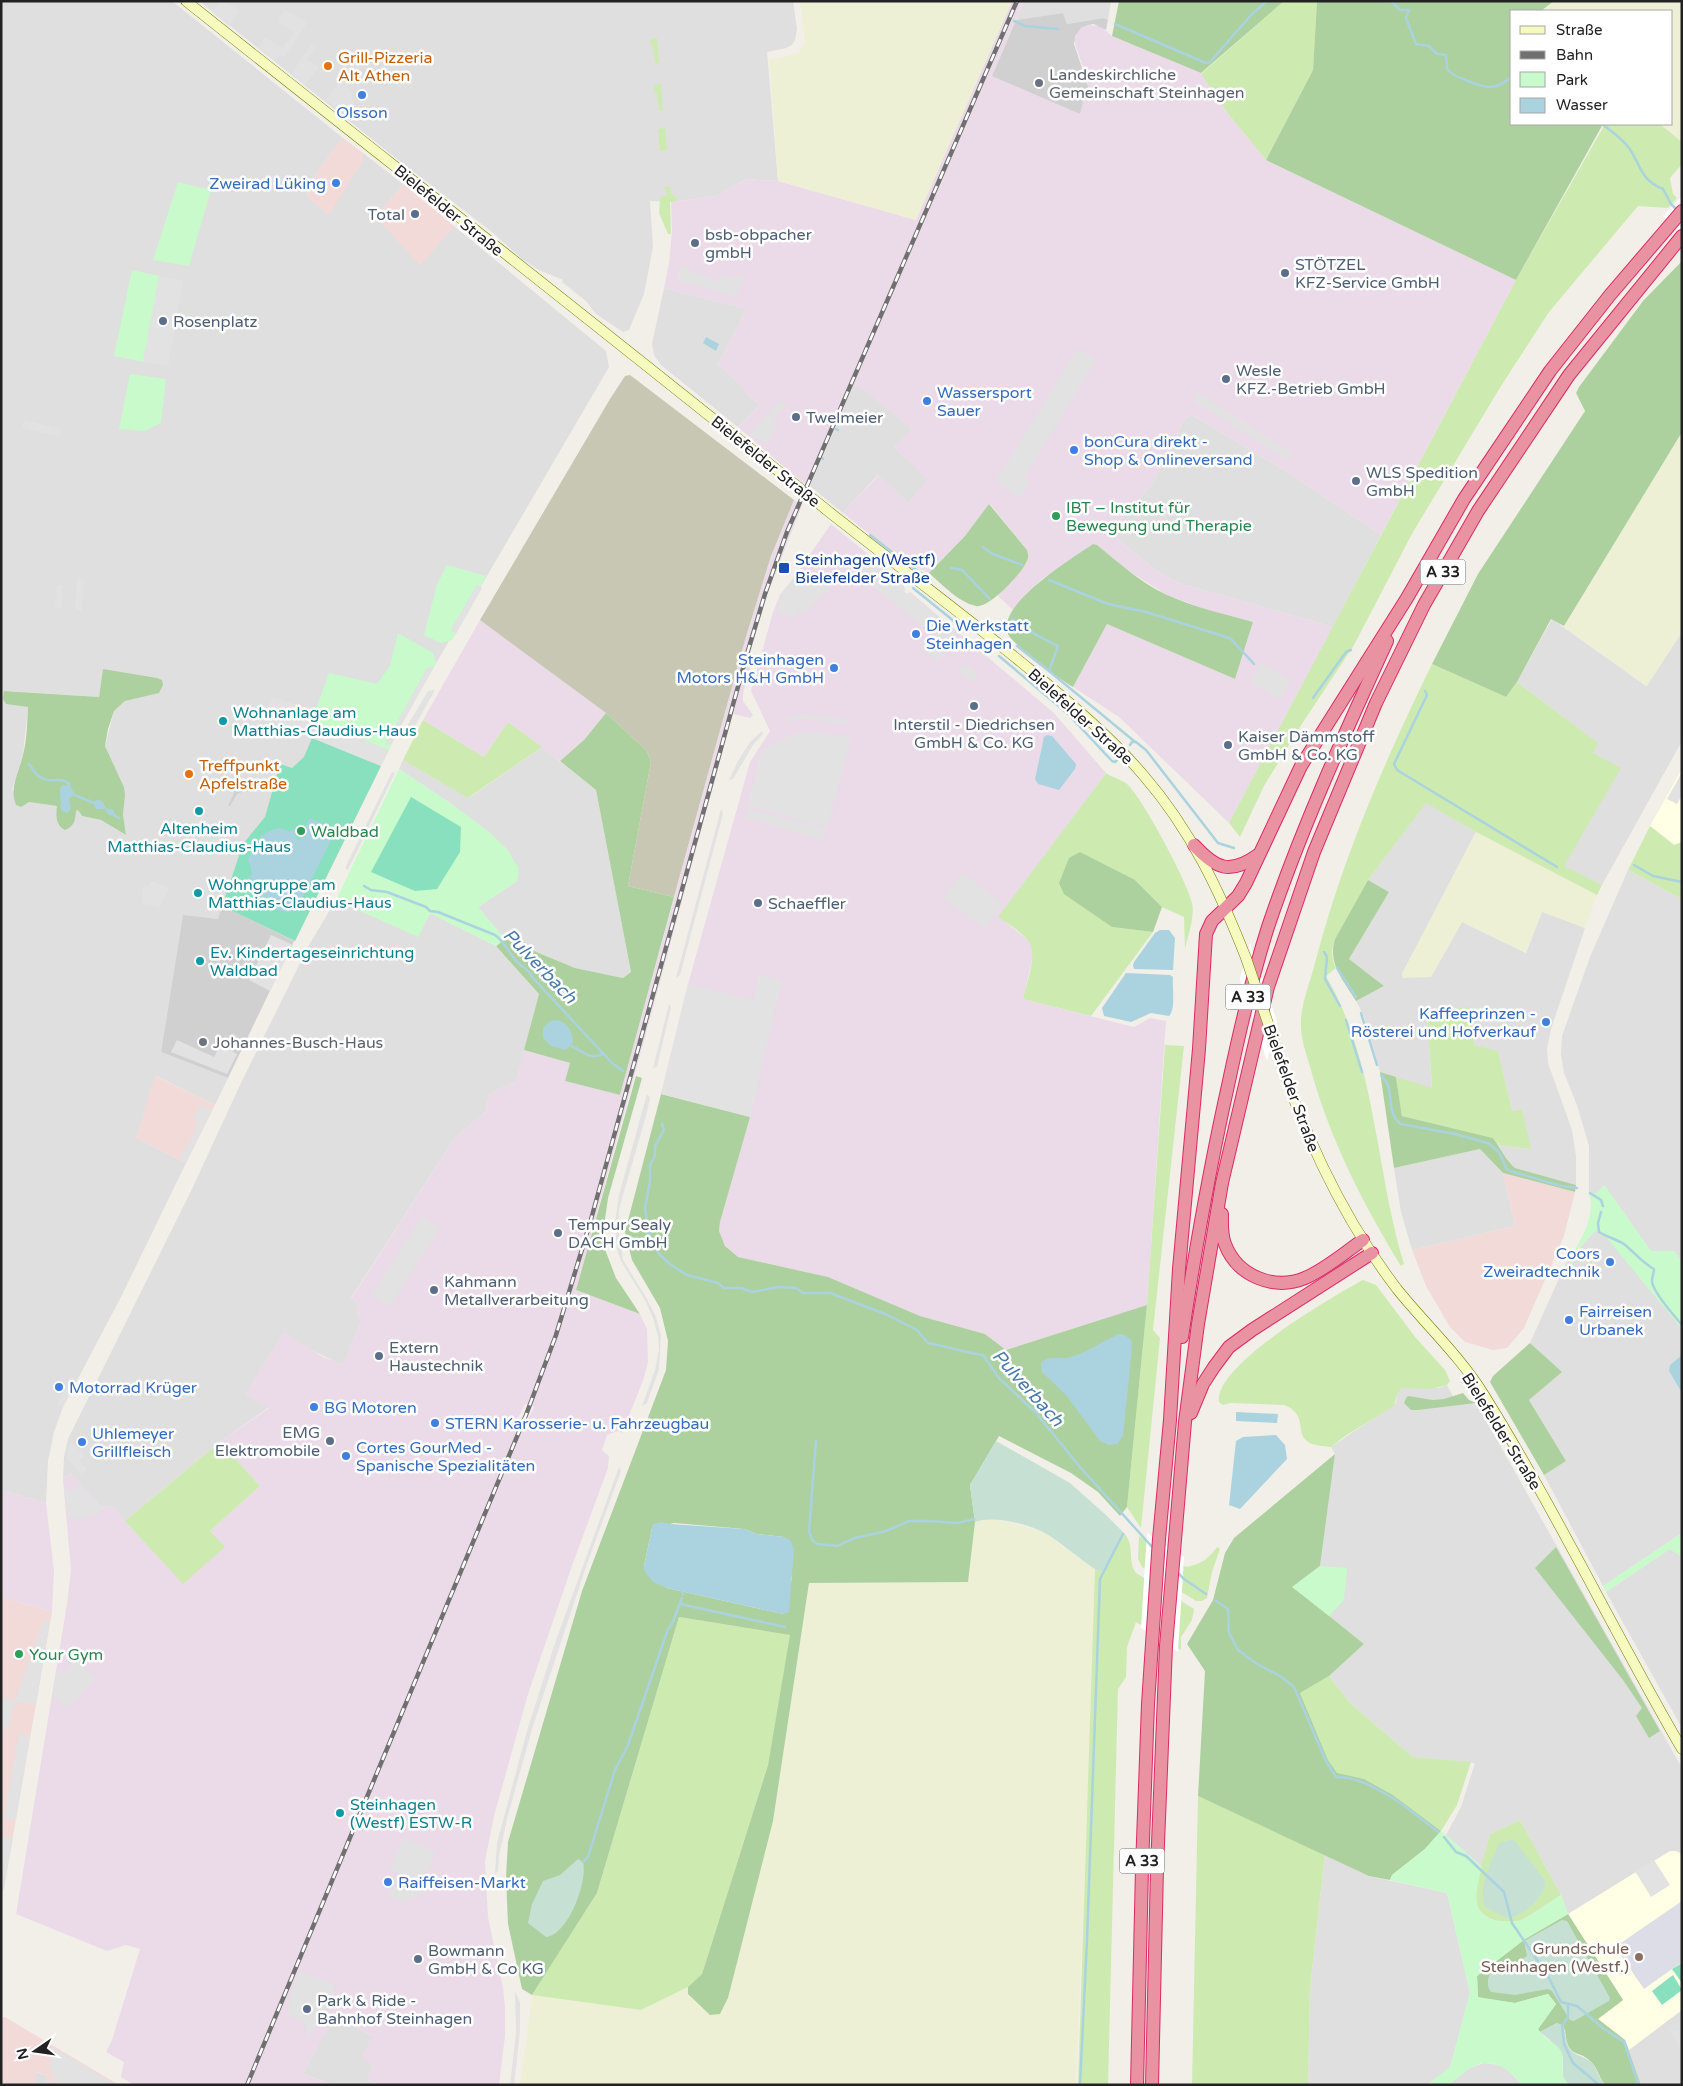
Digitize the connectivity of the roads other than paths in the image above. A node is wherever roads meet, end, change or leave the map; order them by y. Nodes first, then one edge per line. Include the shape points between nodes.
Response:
1 (186, 1) edge
2 (1682, 210) edge
3 (1682, 236) edge
4 (1407, 598) junction
5 (1194, 845) junction
6 (1258, 855) junction
7 (1226, 909) junction
8 (1222, 1183) junction
9 (1363, 1240) junction
10 (1372, 1253) junction
11 (1170, 1420) junction
12 (1181, 1460) junction
13 (1682, 1749) edge
14 (1137, 2085) edge
15 (1152, 2085) edge

1 - 5 main road, Bielefelder Straße via 971,621 1078,710 1143,775
2 - 4 highway, A 33 via 1550,371 1464,499
3 - 8 highway, A 33 via 1569,375 1478,511 1424,605 1376,703 1314,852 1268,987
4 - 6 highway via 1309,752
4 - 11 highway, A 33 via 1318,793 1288,869 1256,969 1205,1192
5 - 6 highway via 1211,863 1224,866 1239,866
5 - 7 main road, Bielefelder Straße
6 - 7 highway via 1238,896
7 - 9 main road, Bielefelder Straße, bridge via 1313,1148
7 - 11 highway via 1208,927 1204,948
8 - 9 highway via 1225,1245 1241,1268 1260,1279 1280,1283 1305,1278
8 - 12 highway, A 33 via 1198,1324
9 - 10 main road, Bielefelder Straße
10 - 12 highway via 1229,1347 1195,1402
10 - 13 main road, Bielefelder Straße via 1484,1395
11 - 14 highway, A 33 via 1152,1637 1144,1792
12 - 15 highway, A 33 via 1166,1646

